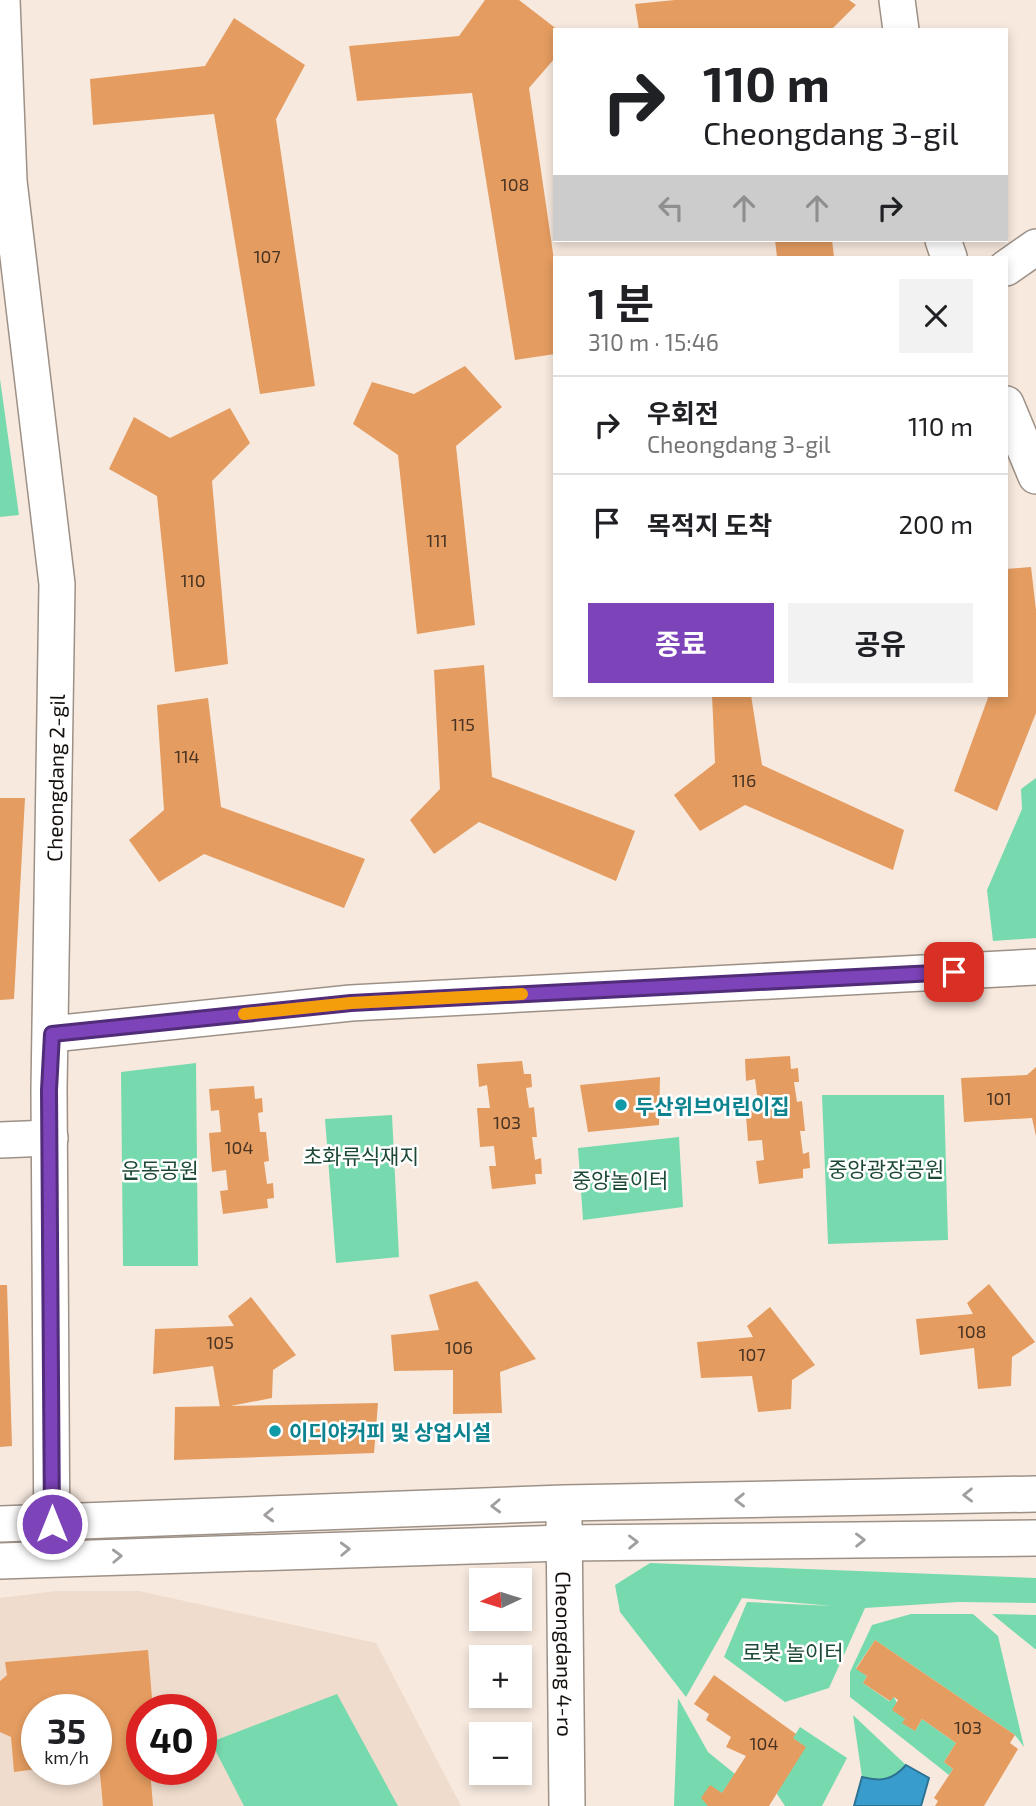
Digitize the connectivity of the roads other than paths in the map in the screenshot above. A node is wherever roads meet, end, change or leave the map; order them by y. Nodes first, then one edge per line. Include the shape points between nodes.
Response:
1 (2, 0) edge
2 (897, 0) edge
3 (901, 28) edge
4 (1008, 409) edge
5 (1036, 476) edge
6 (1036, 967) edge
7 (52, 1034) junction
8 (50, 1138) junction
9 (0, 1140) edge
10 (1036, 1494) edge
11 (564, 1503) junction
12 (0, 1524) edge
13 (52, 1524) junction
14 (1036, 1538) edge
15 (565, 1543) junction
16 (52, 1558) junction
17 (0, 1561) edge
18 (567, 1806) edge

1 - 7 street, Cheongdang 2-gil via 9,181 57,584
2 - 3 street
4 - 5 street
6 - 7 street via 351,1003
7 - 8 street, Cheongdang 2-gil
8 - 9 street
8 - 13 street, Cheongdang 2-gil
10 -> 11 street
11 -> 13 street
11 - 15 street, Cheongdang 4-ro
12 - 13 street
13 - 16 street, Cheongdang 2-gil
15 -> 14 street
16 -> 15 street
15 - 18 street, Cheongdang 4-ro
16 - 17 street

